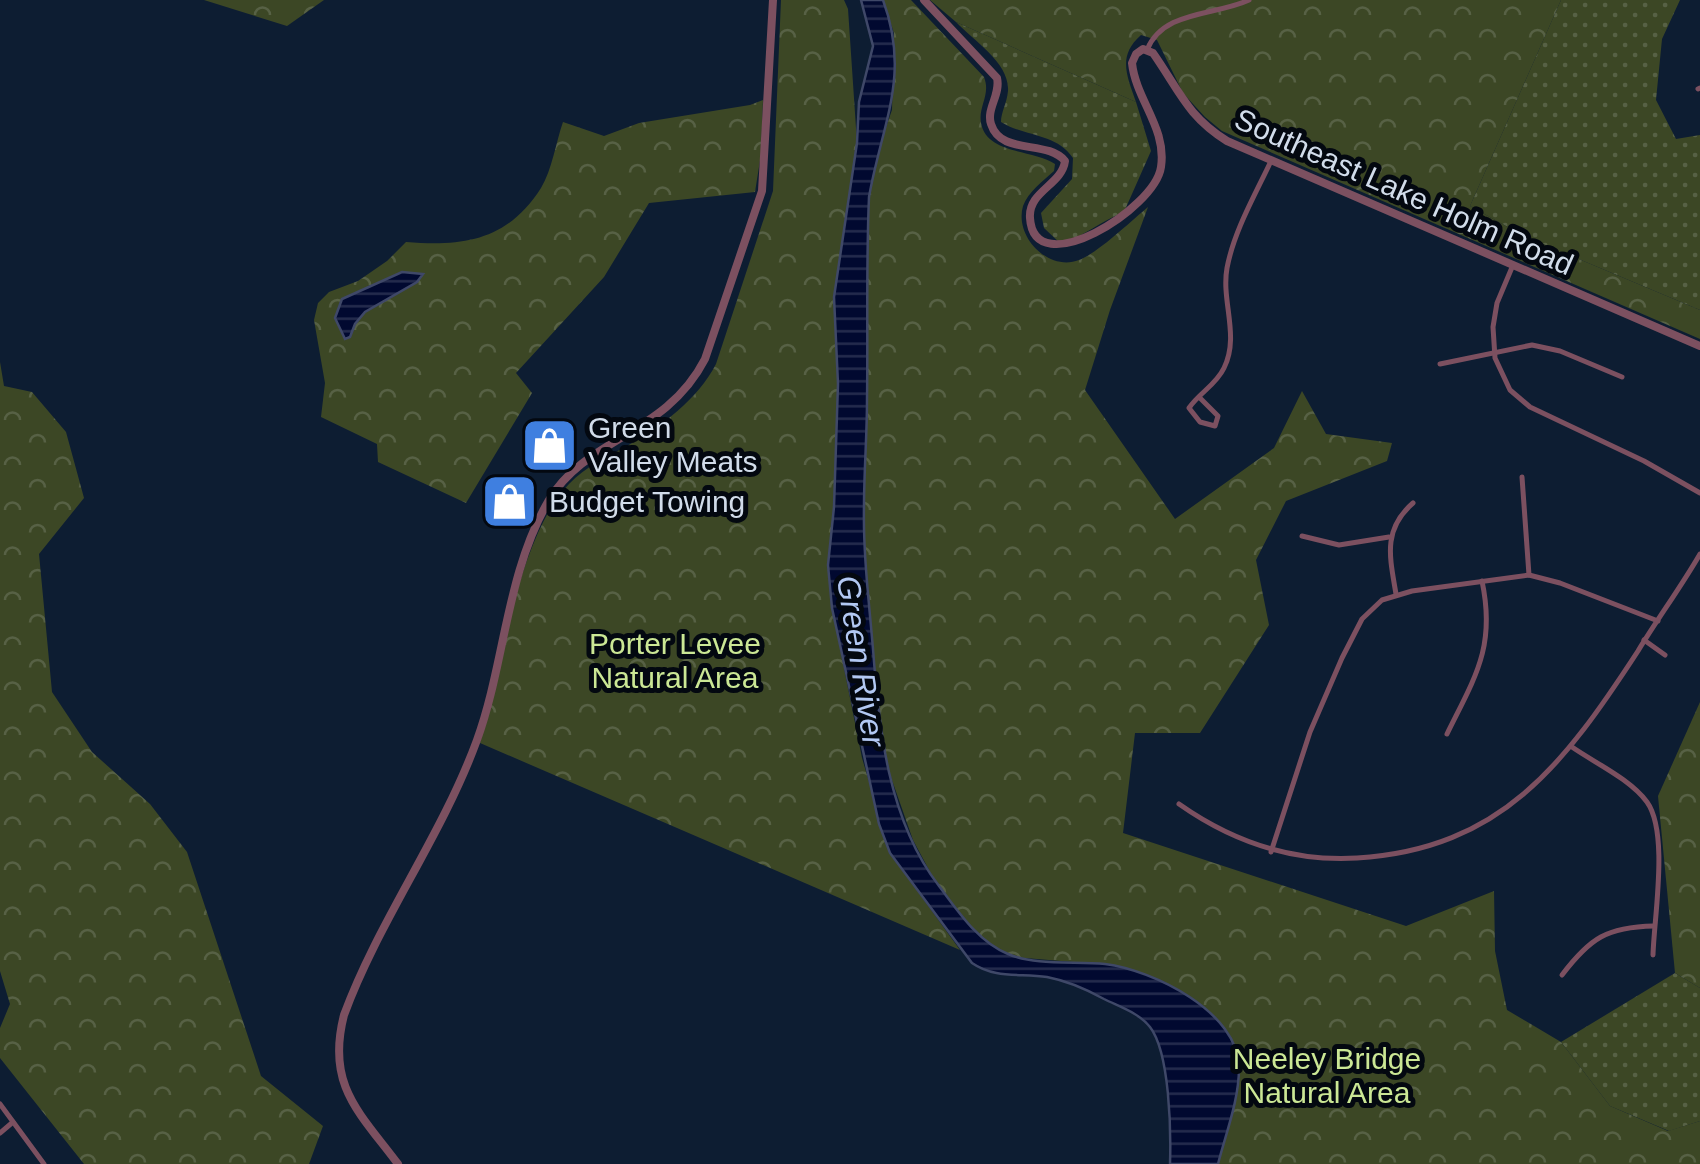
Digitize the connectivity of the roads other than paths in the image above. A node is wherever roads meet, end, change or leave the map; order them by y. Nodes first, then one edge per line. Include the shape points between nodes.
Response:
1 (773, 0) edge
2 (924, 0) edge
3 (1249, 0) edge
4 (1147, 50) junction
5 (1271, 161) junction
6 (1513, 265) junction
7 (1700, 346) edge
8 (1494, 352) junction
9 (1440, 364) dead end
10 (1622, 378) dead end
11 (1199, 397) junction
12 (1522, 477) dead end
13 (1700, 493) edge
14 (1413, 503) dead end
15 (1302, 536) dead end
16 (1390, 538) junction
17 (1700, 554) edge
18 (1530, 576) junction
19 (1482, 581) junction
20 (1396, 594) junction
21 (1658, 621) junction
22 (1644, 640) junction
23 (1665, 656) dead end
24 (1447, 734) dead end
25 (1572, 747) junction
26 (1179, 804) dead end
27 (1271, 852) junction
28 (1654, 926) junction
29 (1653, 956) dead end
30 (1562, 974) dead end
31 (0, 1104) edge
32 (14, 1121) junction
33 (0, 1133) edge
34 (44, 1164) edge
35 (398, 1164) edge

1 - 35 street via 762,192 706,359 672,404 587,460 550,498 516,589 476,742 344,1015 338,1053 345,1090
2 - 4 street via 997,78 992,129 1006,141 1063,157 1063,172 1030,212 1037,235 1056,246 1090,236 1137,206 1159,176 1158,130 1132,64
3 - 4 street via 1168,24
4 - 5 street, Southeast Lake Holm Road via 1199,122
5 - 6 street, Southeast Lake Holm Road
5 - 11 street via 1227,269 1230,351 1218,378
6 - 7 street, Southeast Lake Holm Road
6 - 8 street via 1495,310
8 - 9 street
8 - 10 street via 1542,346
8 - 13 street via 1506,383 1530,407
11 - 11 street via 1191,414 1214,426 1218,416
12 - 18 street
14 - 16 street
15 - 16 street via 1339,544
16 - 20 street
17 - 21 street
18 - 19 street
18 - 21 street
19 - 20 street
19 - 24 street via 1486,644
20 - 27 street via 1366,615 1346,648
21 - 22 street
22 - 23 street
22 - 25 street
25 - 27 street via 1522,797 1449,840 1369,858
25 - 28 street via 1638,792 1652,811 1658,837
26 - 27 street
28 - 29 street
28 - 30 street via 1624,926 1600,936
31 - 32 street
32 - 33 street
32 - 34 street

